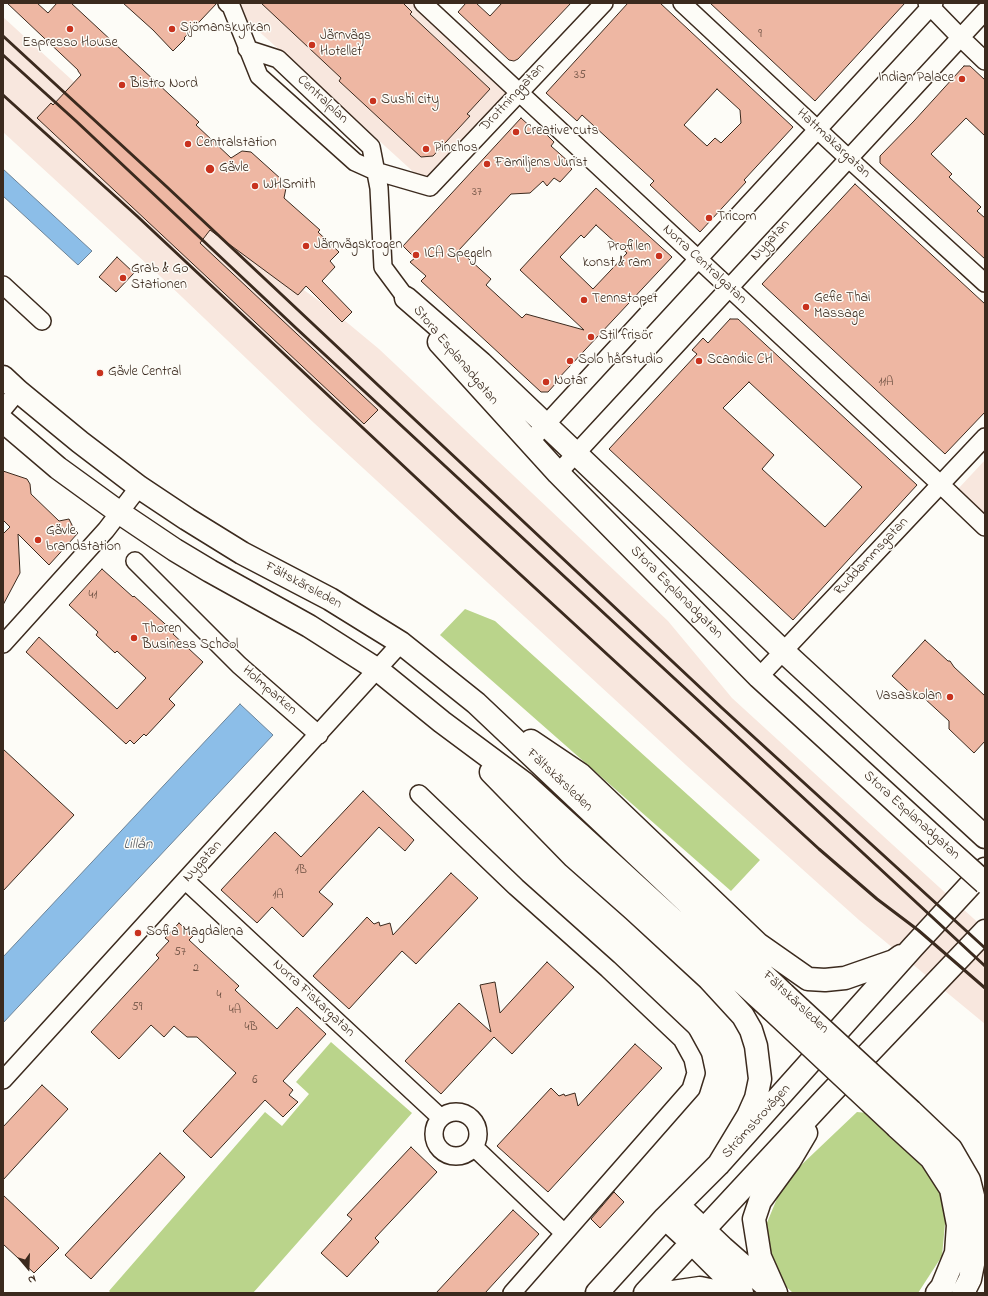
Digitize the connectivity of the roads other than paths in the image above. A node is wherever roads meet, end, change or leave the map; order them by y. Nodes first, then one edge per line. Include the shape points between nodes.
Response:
1 (423, 3) edge
2 (604, 3) edge
3 (682, 3) edge
4 (229, 4) edge
5 (931, 4) edge
6 (985, 11) edge
7 (960, 37) junction
8 (247, 49) junction
9 (985, 60) edge
10 (519, 92) junction
11 (818, 130) junction
12 (848, 158) junction
13 (375, 171) junction
14 (698, 259) junction
15 (985, 283) edge
16 (3, 285) edge
17 (729, 287) junction
18 (406, 298) junction
19 (42, 321) dead end
20 (11, 384) edge
21 (3, 409) edge
22 (3, 421) edge
23 (546, 424) junction
24 (985, 437) edge
25 (530, 443) junction
26 (576, 453) junction
27 (558, 473) junction
28 (940, 484) junction
29 (140, 487) junction
30 (120, 513) junction
31 (985, 527) edge
32 (135, 561) dead end
33 (401, 643) junction
34 (3, 644) edge
35 (783, 651) junction
36 (378, 670) junction
37 (759, 677) junction
38 (476, 703) junction
39 (442, 722) junction
40 (319, 735) junction
41 (418, 794) dead end
42 (985, 837) edge
43 (985, 870) edge
44 (186, 881) junction
45 (985, 883) edge
46 (985, 931) edge
47 (913, 947) junction
48 (777, 1002) junction
49 (3, 1080) edge
50 (826, 1098) junction
51 (441, 1118) junction
52 (904, 1119) junction
53 (474, 1147) junction
54 (719, 1164) junction
55 (672, 1212) junction
56 (564, 1233) junction
57 (698, 1236) junction
58 (512, 1293) edge
59 (598, 1293) edge
60 (645, 1293) edge
61 (666, 1293) edge
62 (724, 1293) edge
63 (742, 1293) edge
64 (775, 1293) edge
65 (937, 1293) edge
66 (963, 1293) edge

1 - 10 street, Norra Centralgatan
2 - 10 street, Drottninggatan
3 - 11 street, Hattmakargatan
4 - 8 street, Centralplan
5 - 7 street
5 - 11 street
6 - 7 street, Nygatan
7 - 9 street
7 - 12 street, Nygatan
8 - 13 street, Centralplan via 259,76 355,162
8 - 13 street, Centralplan via 278,59 371,147
10 - 13 street, Drottninggatan via 430,187
10 - 14 street, Norra Centralgatan
11 - 12 street, Hattmakargatan
11 - 14 street
12 - 15 street, Hattmakargatan
12 - 17 street, Nygatan
13 - 18 street, Centralplan via 379,188 383,267
14 - 17 street, Norra Centralgatan
14 - 23 street
16 - 19 street
17 - 26 street, Nygatan
17 - 28 street, Norra Centralgatan
18 - 23 main road, Stora Esplanadgatan
18 - 25 main road, Stora Esplanadgatan via 428,329
20 - 21 street
20 - 29 main road, Fältskärsleden via 80,442
22 - 30 main road, Fältskärsleden via 58,468
23 - 25 street
23 - 26 main road, Stora Esplanadgatan
24 - 28 street, Ruddammsgatan
25 - 27 main road, Stora Esplanadgatan
26 - 27 street, Nygatan
26 - 35 main road, Stora Esplanadgatan
27 - 37 main road, Stora Esplanadgatan
28 - 31 street, Norra Centralgatan
28 - 35 street, Ruddammsgatan
29 - 30 street
29 - 33 main road, Fältskärsleden via 242,553 330,599
30 - 34 street
30 - 36 main road, Fältskärsleden via 180,553 309,626
32 - 40 street, Holmparken via 239,665
33 - 36 street, Nygatan
33 - 38 main road, Fältskärsleden
35 - 37 street, Ruddammsgatan
35 - 42 main road, Stora Esplanadgatan
36 - 39 main road, Fältskärsleden
36 - 40 street, Nygatan
37 - 45 main road, Stora Esplanadgatan, bridge
38 - 47 main road via 580,774 758,944 808,979 846,978 894,961
38 - 48 main road, Fältskärsleden
39 - 48 main road, Fältskärsleden via 524,783
39 - 54 main road via 574,857 709,979 743,1016 756,1046 760,1079 756,1098 748,1116
40 - 44 street, Nygatan
41 - 56 street via 682,1039 693,1059 696,1073 691,1089
43 - 47 main road
44 - 49 street, Nygatan
44 - 51 street, Norra Fiskargatan
46 - 50 main road
47 - 54 main road, Strömsbrovägen
48 - 52 main road, Fältskärsleden, bridge
50 - 57 main road
50 - 64 main road via 790,1160 760,1201 754,1219 760,1257
51 - 53 street via 448,1113 456,1112 470,1117 478,1131
51 - 53 street via 434,1132 435,1140 445,1153 460,1155
52 - 65 main road, Fältskärsleden via 951,1189 958,1225 956,1253
52 - 66 main road, Fältskärsleden via 951,1149 969,1180 979,1220 970,1279
53 - 56 street
54 - 55 main road, Strömsbrovägen
55 - 57 main road
55 - 59 main road, Strömsbrovägen
56 - 58 street
57 - 60 main road
57 - 63 main road
57 - 64 main road
61 - 62 main road via 700,1288

